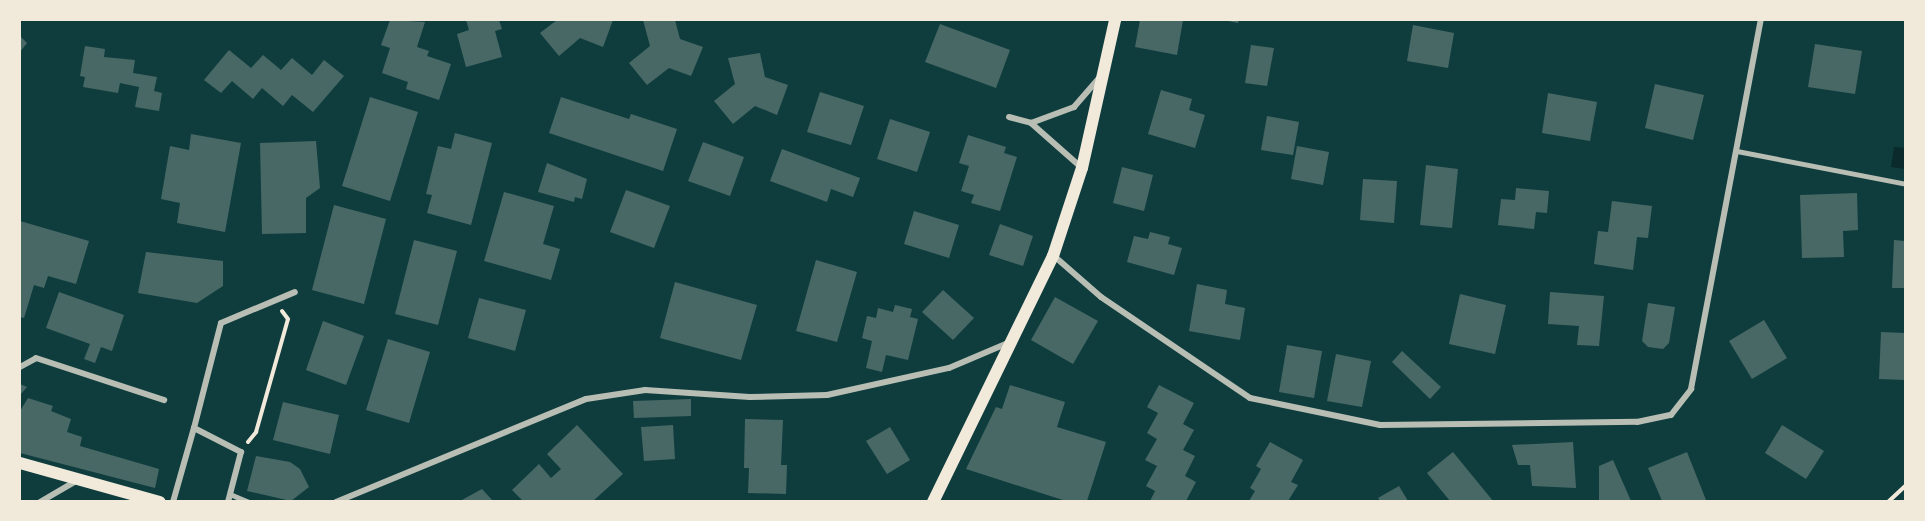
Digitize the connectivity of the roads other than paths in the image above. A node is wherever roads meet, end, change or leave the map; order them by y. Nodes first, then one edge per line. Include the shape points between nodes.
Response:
1 (1115, 20) edge
2 (1761, 20) edge
3 (1107, 69) junction
4 (1009, 117) dead end
5 (1031, 123) junction
6 (1737, 151) junction
7 (1082, 168) junction
8 (1905, 184) edge
9 (1053, 256) junction
10 (294, 292) dead end
11 (1009, 342) junction
12 (20, 367) edge
13 (164, 400) dead end
14 (194, 428) junction
15 (20, 463) edge
16 (76, 481) junction
17 (229, 498) edge
18 (40, 501) edge
19 (160, 501) edge
20 (173, 501) edge
21 (249, 501) edge
22 (336, 501) edge
23 (933, 501) edge

1 - 3 main road
2 - 6 street
3 - 5 street via 1074,107
3 - 7 main road
4 - 5 street
5 - 7 street
6 - 8 lane
6 - 9 street via 1691,389 1671,415 1637,422 1380,425 1250,398 1101,297
7 - 9 main road
9 - 11 main road
10 - 14 street via 221,323
11 - 22 street via 949,368 827,395 750,397 645,390 586,399
11 - 23 main road
12 - 13 street via 36,358
14 - 17 street via 241,452
14 - 20 street
15 - 16 main road
16 - 18 street
16 - 19 main road
17 - 21 lane

